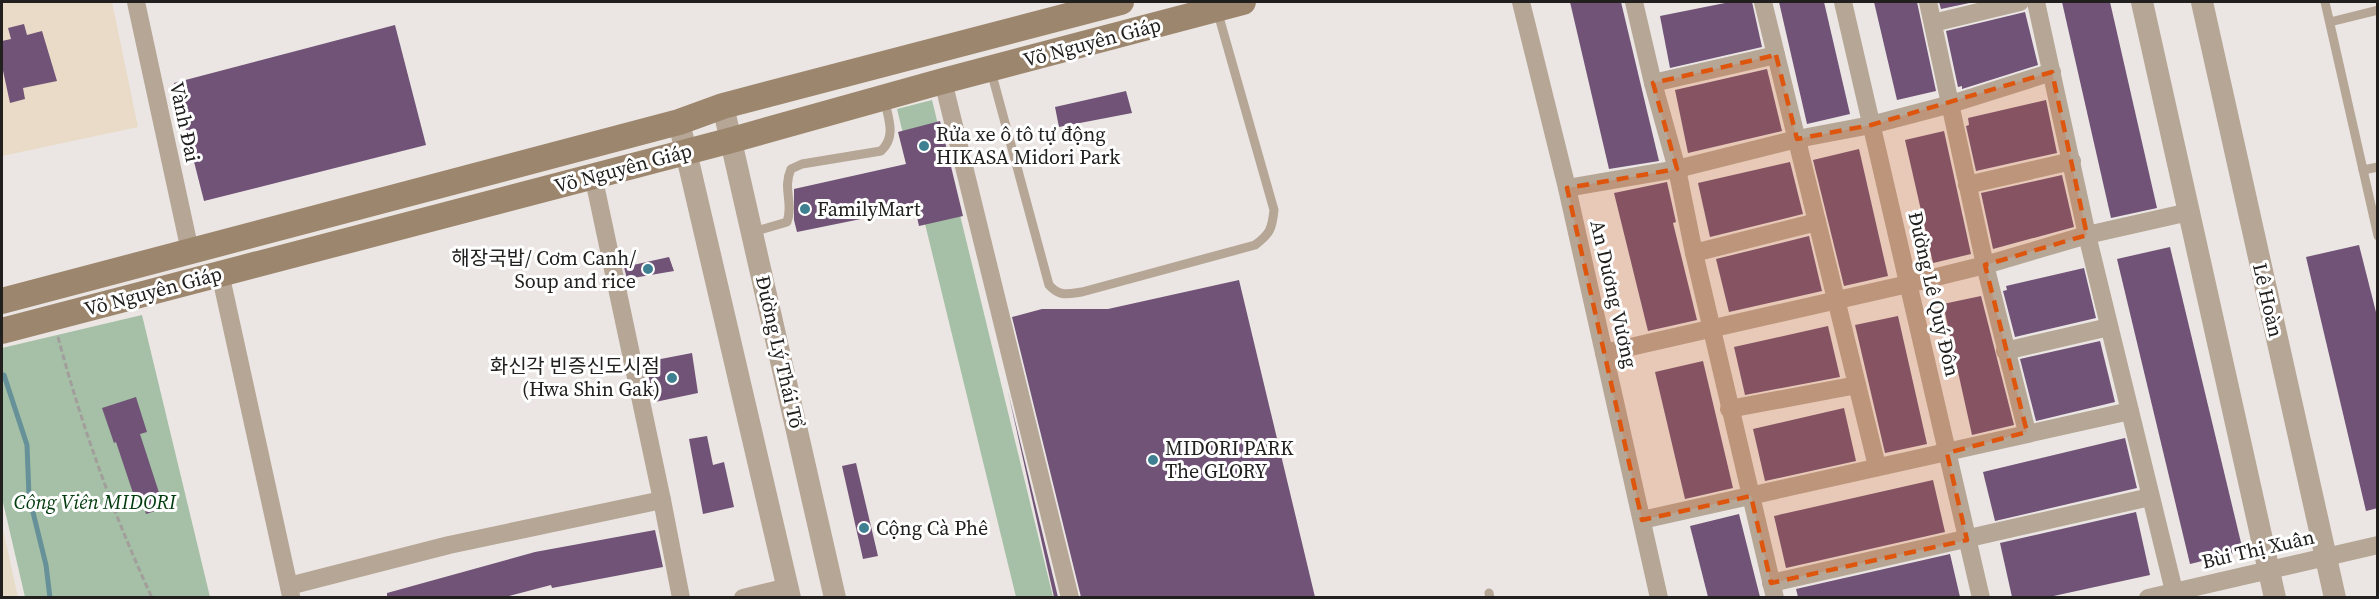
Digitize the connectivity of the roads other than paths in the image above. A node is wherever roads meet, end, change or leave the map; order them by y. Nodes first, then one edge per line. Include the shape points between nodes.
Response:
1 (136, 2) edge
2 (1121, 2) edge
3 (1243, 2) edge
4 (1521, 2) edge
5 (1639, 2) edge
6 (1763, 2) edge
7 (1843, 2) edge
8 (1928, 2) edge
9 (2020, 2) edge
10 (2036, 2) edge
11 (2142, 2) edge
12 (2202, 2) edge
13 (2325, 2) edge
14 (1216, 5) edge
15 (2378, 10) edge
16 (2330, 22) junction
17 (1933, 23) junction
18 (1776, 55) junction
19 (990, 69) junction
20 (2052, 72) junction
21 (944, 81) junction
22 (1653, 84) junction
23 (884, 98) junction
24 (1951, 104) junction
25 (723, 106) junction
26 (679, 122) junction
27 (1871, 125) junction
28 (1797, 139) junction
29 (732, 140) junction
30 (686, 151) junction
31 (2072, 161) junction
32 (2378, 167) edge
33 (1677, 169) junction
34 (2363, 170) junction
35 (593, 176) junction
36 (1967, 185) junction
37 (1567, 188) junction
38 (2373, 191) edge
39 (2189, 212) junction
40 (1817, 222) junction
41 (753, 232) junction
42 (2087, 236) junction
43 (2378, 236) edge
44 (190, 251) junction
45 (1694, 253) junction
46 (1985, 265) junction
47 (220, 273) junction
48 (1908, 284) junction
49 (1836, 300) junction
50 (2, 301) edge
51 (2109, 327) junction
52 (1711, 328) junction
53 (2, 332) edge
54 (2005, 351) junction
55 (1604, 353) junction
56 (1857, 385) junction
57 (1730, 410) junction
58 (2130, 411) junction
59 (2027, 432) junction
60 (1947, 453) junction
61 (1877, 466) junction
62 (1751, 496) junction
63 (2150, 498) junction
64 (662, 500) junction
65 (1642, 520) junction
66 (1967, 540) junction
67 (2378, 545) edge
68 (2326, 557) junction
69 (2269, 569) junction
70 (1773, 590) edge
71 (2174, 591) junction
72 (291, 592) edge
73 (789, 592) edge
74 (681, 597) edge
75 (743, 597) edge
76 (835, 597) edge
77 (1070, 597) edge
78 (1659, 597) edge
79 (1981, 597) edge
80 (2148, 597) edge
81 (2275, 597) edge
82 (2335, 597) edge

1 - 44 street, Vành Đai
2 - 25 main road, Võ Nguyên Giáp
3 - 14 main road, Võ Nguyên Giáp
4 - 37 street, An Dương Vương
5 - 22 street
6 - 18 street
7 - 27 street, Đường Lê Quý Đôn
8 - 17 street
9 - 17 street
10 - 20 street
11 - 39 street
12 - 68 street, Lê Hoàn
13 - 16 lane
14 - 19 main road, Võ Nguyên Giáp
14 - 19 lane via 1274,210 1267,236 1255,245 1082,292 1056,293 1049,285
15 - 16 lane
16 - 34 lane
17 - 24 street
18 - 22 street
18 - 28 street
19 - 21 main road, Võ Nguyên Giáp
20 - 24 street
20 - 31 street
21 - 23 main road, Võ Nguyên Giáp
21 - 77 street
22 - 33 street
23 - 29 main road, Võ Nguyên Giáp
23 - 41 lane via 891,135 888,145 881,151 791,169 786,181 791,211 787,222
24 - 27 street
24 - 36 street
25 - 26 main road, Võ Nguyên Giáp
25 - 29 street, Đường Lý Thái Tổ
26 - 30 street
26 - 44 main road, Võ Nguyên Giáp
27 - 28 street
27 - 48 street, Đường Lê Quý Đôn
28 - 33 street
28 - 40 street
29 - 30 main road, Võ Nguyên Giáp
29 - 41 street, Đường Lý Thái Tổ
30 - 35 main road, Võ Nguyên Giáp
30 - 73 street
31 - 36 street
31 - 42 street
32 - 34 lane
33 - 37 street
33 - 45 street
34 - 38 lane
35 - 47 main road, Võ Nguyên Giáp
35 - 64 street
36 - 46 street
37 - 55 street, An Dương Vương
38 - 43 lane
39 - 42 street
39 - 69 street
40 - 45 street
40 - 49 street
41 - 76 street, Đường Lý Thái Tổ
42 - 46 street
42 - 51 street
44 - 50 main road, Võ Nguyên Giáp
45 - 52 street
46 - 48 street
46 - 54 street
47 - 53 main road, Võ Nguyên Giáp
47 - 72 street
48 - 49 street
48 - 60 street, Đường Lê Quý Đôn
49 - 52 street
49 - 56 street
51 - 54 street
51 - 58 street
52 - 55 street
52 - 57 street
54 - 59 street
55 - 65 street, An Dương Vương
56 - 57 street
56 - 61 street
57 - 62 street
58 - 59 street
58 - 63 street
59 - 60 street
60 - 61 street
60 - 66 street, Đường Lê Quý Đôn
61 - 62 street
62 - 65 street
62 - 70 street
63 - 66 street
63 - 71 street
64 - 72 street via 449,545
64 - 74 street
65 - 78 street, An Dương Vương
66 - 70 street
66 - 79 street, Đường Lê Quý Đôn
67 - 68 street, Bùi Thị Xuân
68 - 69 street, Bùi Thị Xuân
68 - 82 street, Lê Hoàn
69 - 71 street, Bùi Thị Xuân
69 - 81 street
71 - 80 street, Bùi Thị Xuân
73 - 75 street

